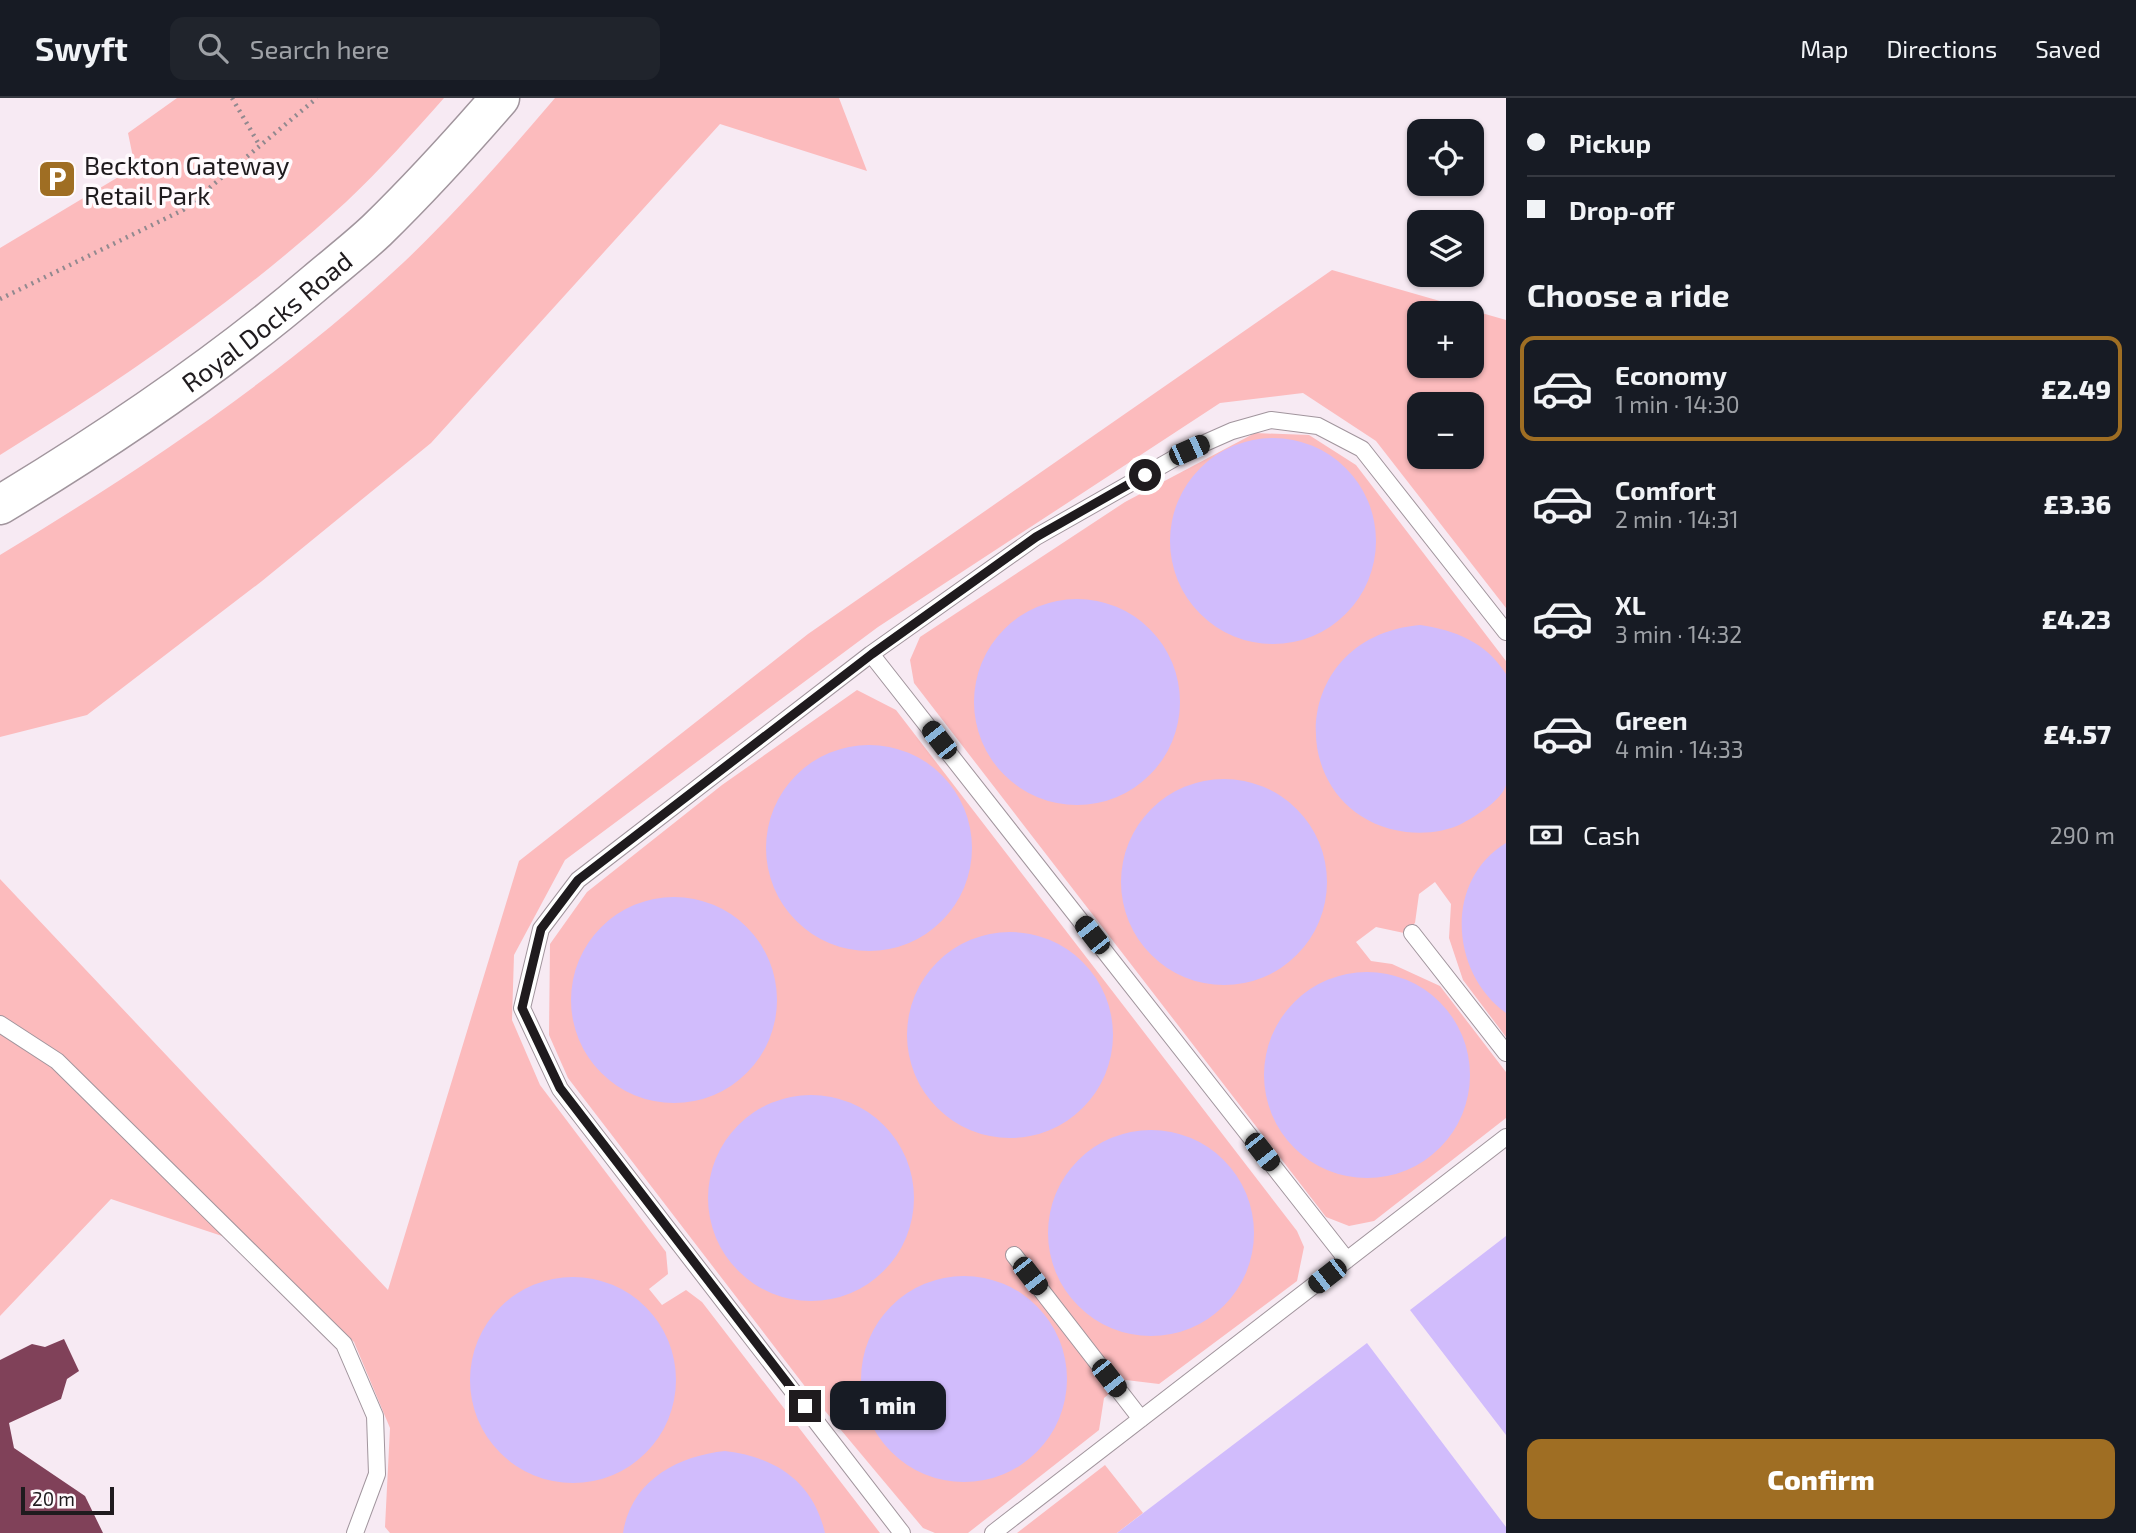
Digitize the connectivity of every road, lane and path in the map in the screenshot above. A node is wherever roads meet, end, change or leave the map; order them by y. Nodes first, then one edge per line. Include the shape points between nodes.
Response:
1 (232, 98) edge
2 (317, 98) edge
3 (500, 98) edge
4 (260, 146) junction
5 (0, 299) edge
6 (0, 505) edge
7 (1506, 632) edge
8 (872, 654) junction
9 (1412, 933) dead end
10 (0, 1024) edge
11 (1506, 1053) edge
12 (1506, 1137) edge
13 (1014, 1255) dead end
14 (1347, 1260) junction
15 (1141, 1419) junction
16 (355, 1533) edge
17 (902, 1533) edge
18 (993, 1533) edge

1 - 4 path
2 - 4 path
3 - 6 highway, Royal Docks Road via 376,231 285,309 187,384
4 - 5 path via 183,210
7 - 8 lane via 1362,449 1318,426 1270,419 1189,450 1036,537
8 - 14 lane
8 - 17 lane via 578,880 541,929 522,1008 560,1088
9 - 11 lane
10 - 16 lane via 57,1061 345,1344 374,1416 377,1474
12 - 14 lane
13 - 15 lane
14 - 15 lane
15 - 18 lane

